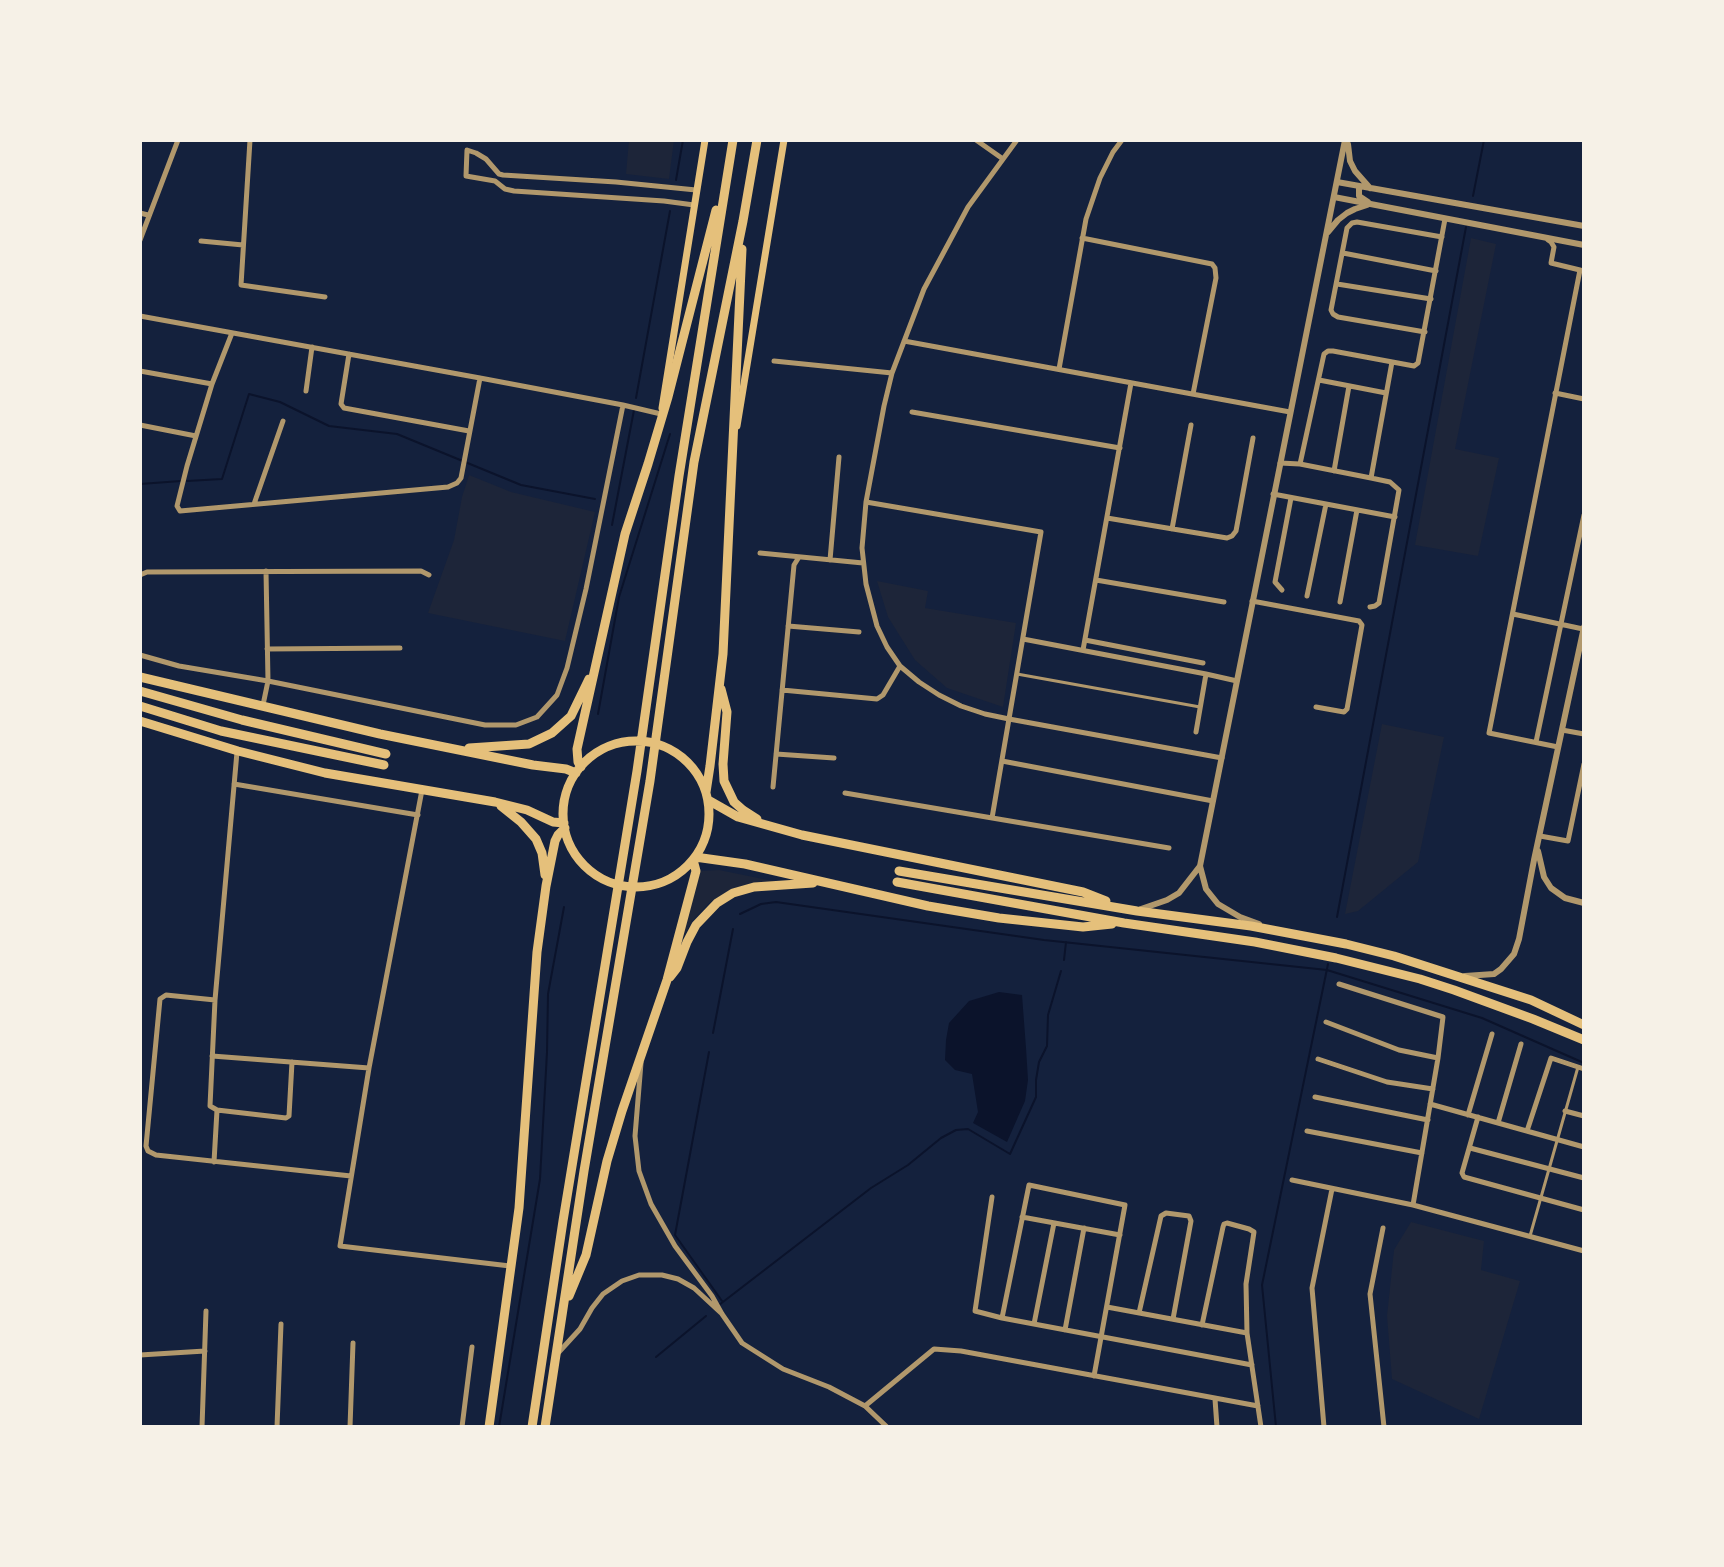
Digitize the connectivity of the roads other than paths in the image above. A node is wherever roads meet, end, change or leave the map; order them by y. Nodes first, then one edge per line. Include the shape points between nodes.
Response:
1 (178, 140) edge
2 (250, 140) edge
3 (705, 140) edge
4 (733, 140) edge
5 (757, 140) edge
6 (784, 140) edge
7 (976, 140) edge
8 (1017, 140) edge
9 (1122, 140) edge
10 (1346, 140) edge
11 (731, 152) junction
12 (1003, 159) junction
13 (1337, 182) junction
14 (1359, 186) junction
15 (1370, 188) junction
16 (696, 190) junction
17 (1334, 197) junction
18 (1371, 204) junction
19 (694, 205) junction
20 (140, 213) edge
21 (148, 215) junction
22 (1445, 219) junction
23 (743, 221) junction
24 (1582, 225) edge
25 (1326, 235) junction
26 (1442, 237) junction
27 (1540, 237) junction
28 (1082, 238) junction
29 (140, 240) edge
30 (201, 241) dead end
31 (243, 245) junction
32 (1584, 245) edge
33 (1343, 253) junction
34 (1582, 270) edge
35 (1436, 271) junction
36 (1336, 284) junction
37 (325, 297) dead end
38 (1431, 299) junction
39 (140, 316) edge
40 (1425, 332) junction
41 (232, 333) junction
42 (904, 341) junction
43 (312, 347) junction
44 (349, 354) junction
45 (774, 361) dead end
46 (1392, 362) junction
47 (1059, 369) junction
48 (140, 371) edge
49 (892, 373) junction
50 (480, 378) junction
51 (1319, 380) junction
52 (1131, 382) junction
53 (212, 384) junction
54 (1349, 386) junction
55 (306, 391) dead end
56 (1386, 393) junction
57 (1555, 393) junction
58 (1193, 394) junction
59 (1584, 399) edge
60 (623, 405) junction
61 (912, 412) dead end
62 (1290, 412) junction
63 (661, 414) junction
64 (283, 421) dead end
65 (140, 425) edge
66 (1191, 425) dead end
67 (469, 431) junction
68 (196, 436) junction
69 (1253, 438) dead end
70 (1120, 448) junction
71 (733, 452) junction
72 (839, 457) dead end
73 (1280, 463) junction
74 (1300, 464) junction
75 (1334, 471) junction
76 (1371, 478) junction
77 (1273, 494) junction
78 (1291, 498) junction
79 (866, 502) junction
80 (254, 504) junction
81 (1326, 504) junction
82 (1357, 510) junction
83 (1584, 515) edge
84 (1395, 517) junction
85 (1107, 518) junction
86 (1172, 529) junction
87 (760, 553) dead end
88 (799, 557) junction
89 (830, 560) junction
90 (863, 563) junction
91 (266, 571) junction
92 (140, 574) edge
93 (429, 575) dead end
94 (1096, 580) junction
95 (1282, 590) dead end
96 (1307, 596) dead end
97 (1252, 601) junction
98 (1224, 602) dead end
99 (1340, 602) dead end
100 (1370, 607) dead end
101 (1513, 614) junction
102 (1561, 624) junction
103 (788, 626) junction
104 (1584, 628) edge
105 (859, 632) dead end
106 (1023, 639) junction
107 (1085, 640) junction
108 (400, 648) dead end
109 (267, 649) junction
110 (1083, 650) junction
111 (140, 655) edge
112 (1203, 663) dead end
113 (900, 666) junction
114 (595, 671) junction
115 (1017, 674) junction
116 (1206, 674) junction
117 (140, 676) edge
118 (268, 681) junction
119 (1237, 681) junction
120 (719, 686) junction
121 (782, 690) junction
122 (140, 691) edge
123 (140, 706) edge
124 (262, 706) junction
125 (1200, 707) junction
126 (1316, 707) dead end
127 (1009, 719) junction
128 (140, 721) edge
129 (1562, 730) junction
130 (1196, 732) dead end
131 (1584, 734) edge
132 (1536, 742) junction
133 (1558, 747) junction
134 (458, 749) junction
135 (238, 751) junction
136 (386, 754) dead end
137 (776, 754) junction
138 (834, 758) dead end
139 (1222, 758) junction
140 (1002, 761) junction
141 (1584, 764) edge
142 (384, 765) dead end
143 (578, 770) junction
144 (233, 784) junction
145 (773, 787) dead end
146 (422, 789) junction
147 (845, 793) dead end
148 (707, 796) junction
149 (1213, 801) junction
150 (495, 802) junction
151 (418, 815) junction
152 (992, 818) junction
153 (564, 826) junction
154 (772, 826) junction
155 (1540, 836) junction
156 (1169, 848) dead end
157 (1537, 848) junction
158 (694, 858) junction
159 (1200, 866) junction
160 (899, 871) dead end
161 (825, 882) junction
162 (897, 882) dead end
163 (546, 886) junction
164 (1584, 903) edge
165 (1123, 908) junction
166 (1137, 911) junction
167 (1124, 923) junction
168 (1278, 931) junction
169 (1460, 976) junction
170 (667, 980) junction
171 (1339, 984) dead end
172 (215, 1000) junction
173 (1326, 1022) dead end
174 (1584, 1025) edge
175 (1492, 1034) dead end
176 (1584, 1040) edge
177 (1521, 1044) dead end
178 (212, 1056) junction
179 (641, 1058) junction
180 (1438, 1058) junction
181 (1318, 1059) dead end
182 (292, 1062) junction
183 (369, 1068) junction
184 (1581, 1068) edge
185 (1433, 1089) junction
186 (1315, 1097) dead end
187 (1430, 1104) junction
188 (217, 1110) junction
189 (1565, 1111) junction
190 (1468, 1115) junction
191 (1584, 1116) edge
192 (1478, 1117) junction
193 (1428, 1120) junction
194 (1498, 1123) junction
195 (1307, 1131) dead end
196 (1527, 1131) junction
197 (1557, 1139) junction
198 (1584, 1147) edge
199 (1470, 1148) junction
200 (1422, 1153) junction
201 (214, 1162) junction
202 (1548, 1168) junction
203 (351, 1176) junction
204 (1584, 1178) edge
205 (1292, 1180) dead end
206 (1332, 1189) junction
207 (992, 1197) dead end
208 (1540, 1198) junction
209 (1413, 1205) junction
210 (1584, 1210) edge
211 (1022, 1217) junction
212 (1054, 1223) junction
213 (1084, 1228) junction
214 (1383, 1228) dead end
215 (1120, 1235) junction
216 (1530, 1237) junction
217 (1584, 1251) edge
218 (512, 1266) junction
219 (565, 1305) junction
220 (1107, 1307) junction
221 (206, 1311) dead end
222 (1139, 1313) junction
223 (722, 1314) junction
224 (1002, 1318) junction
225 (1173, 1319) junction
226 (281, 1324) dead end
227 (1034, 1324) junction
228 (1202, 1325) junction
229 (1065, 1330) junction
230 (1247, 1333) junction
231 (1102, 1337) junction
232 (353, 1343) dead end
233 (472, 1347) dead end
234 (205, 1351) junction
235 (557, 1354) junction
236 (140, 1355) edge
237 (1252, 1365) junction
238 (1094, 1376) junction
239 (1215, 1399) junction
240 (865, 1406) junction
241 (1258, 1406) junction
242 (202, 1427) edge
243 (277, 1427) edge
244 (350, 1427) edge
245 (462, 1427) edge
246 (489, 1427) edge
247 (532, 1427) edge
248 (545, 1427) edge
249 (887, 1427) edge
250 (1217, 1427) edge
251 (1261, 1427) edge
252 (1324, 1427) edge
253 (1384, 1427) edge

1 - 21 street
2 - 31 street
3 - 16 main road
4 - 11 highway
5 - 23 highway
6 - 71 main road
7 - 12 street
8 - 12 street
9 - 28 street via 1096,188
10 - 13 street
10 - 15 street via 1350,161
11 - 63 highway
11 - 247 highway
12 - 42 street via 968,207 924,289
13 - 14 street
13 - 17 street
14 - 15 street
14 - 18 street via 1359,196
15 - 24 street
16 - 19 main road
16 - 19 street via 503,175 467,150 466,176 495,181 505,189
17 - 18 street
17 - 25 street
18 - 22 street
18 - 25 street via 1347,213
19 - 63 main road
20 - 21 street
21 - 29 street
22 - 26 street
22 - 27 street
23 - 71 highway
23 - 219 highway via 694,462 650,781
25 - 62 street
26 - 33 street via 1357,222 1347,228
26 - 35 street
27 - 32 street
27 - 34 street via 1554,247 1551,263
28 - 47 street
28 - 58 street via 1215,268
30 - 31 street
31 - 37 street via 241,285
33 - 35 street
33 - 36 street
34 - 57 street
35 - 38 street
36 - 38 street
36 - 40 street via 1331,310 1338,317
38 - 40 street
39 - 41 street
40 - 46 street via 1418,363
41 - 43 street
41 - 53 street
42 - 47 street
42 - 49 street
43 - 44 street
43 - 55 street
44 - 50 street
44 - 67 street via 344,408
45 - 49 street
46 - 51 street via 1328,351
46 - 56 street
47 - 52 street
48 - 53 street
49 - 79 street
50 - 60 street
50 - 67 street
51 - 54 street
51 - 74 street
52 - 58 street
52 - 70 street
53 - 68 street
54 - 56 street
54 - 75 street
56 - 76 street
57 - 59 street
57 - 101 street
58 - 62 street
60 - 63 street
60 - 118 street via 567,668 557,695 537,717 516,725 485,725
61 - 70 street
62 - 73 street
63 - 114 highway via 625,534
64 - 80 street
65 - 68 street
66 - 86 street
67 - 80 street via 461,478 448,487
68 - 80 street via 180,511
69 - 86 street via 1232,536
70 - 85 street
71 - 120 highway
72 - 89 street
73 - 74 street
73 - 77 street
74 - 75 street
75 - 76 street
76 - 84 street via 1399,490
77 - 78 street
77 - 97 street
78 - 81 street
78 - 95 street via 1275,582
79 - 90 street
79 - 106 street via 1041,532
81 - 82 street
81 - 96 street
82 - 84 street
82 - 99 street
83 - 102 street
84 - 100 street via 1379,603
85 - 86 street
85 - 94 street
87 - 88 street
88 - 89 street
88 - 103 street
89 - 90 street
90 - 113 street via 877,626
91 - 92 street
91 - 93 street
91 - 109 street
94 - 98 street
94 - 107 street
97 - 119 street
97 - 126 street via 1362,625 1347,709
101 - 102 street
101 - 132 street via 1489,733
102 - 104 street
102 - 132 street
103 - 105 street
103 - 121 street
104 - 129 street
106 - 110 street
106 - 115 street
107 - 110 street
107 - 112 street
108 - 109 street
109 - 118 street
110 - 116 street
111 - 118 street
113 - 121 street via 877,699
113 - 127 street via 939,695
114 - 134 highway via 571,716 552,733 529,744
114 - 143 highway via 577,749
115 - 125 lane
115 - 127 street
116 - 119 street
116 - 125 street
117 - 124 highway
118 - 124 street
119 - 139 street
120 - 148 highway
120 - 154 highway via 727,712 726,788 743,810
121 - 137 street
122 - 136 highway
123 - 142 highway via 221,731
124 - 134 highway
125 - 130 street
127 - 139 street
127 - 140 street
128 - 135 highway
129 - 131 street
129 - 133 street
132 - 133 street
133 - 155 street
134 - 143 highway
135 - 144 street
135 - 146 highway
137 - 138 street
137 - 145 street
139 - 149 street
140 - 149 street
140 - 152 street
141 - 155 street via 1568,841
143 - 148 highway via 617,744 651,743 682,757
143 - 153 highway via 565,797
144 - 151 street
144 - 172 street
146 - 150 highway
146 - 151 street
147 - 152 street
148 - 154 highway via 738,817
148 - 158 highway via 706,834
149 - 159 street
150 - 153 highway
150 - 163 highway via 536,839
151 - 183 street
152 - 156 street
153 - 158 highway via 584,864 619,884 659,883
153 - 163 highway via 555,841
154 - 165 highway via 1083,892
155 - 157 street
157 - 164 street via 1551,888
157 - 169 street via 1514,954 1494,974
158 - 161 highway
158 - 170 highway via 696,871
159 - 166 street via 1179,893
159 - 168 street via 1206,889 1218,904
160 - 165 highway
161 - 167 highway via 999,918 1083,927
161 - 170 highway via 754,887 725,898 696,925
162 - 167 highway
163 - 218 highway
165 - 166 highway
166 - 168 highway
167 - 176 highway via 1280,947 1384,970 1454,990
168 - 169 highway
169 - 174 highway
170 - 179 highway
171 - 180 street via 1443,1017
172 - 178 street
172 - 201 street via 166,995 160,999 146,1146 156,1155
173 - 180 street via 1399,1050
175 - 190 street
177 - 194 street
178 - 182 street
178 - 188 street via 210,1106
179 - 219 highway via 607,1161 582,1269
179 - 223 street via 635,1136 643,1183 664,1228
180 - 185 street
181 - 185 street via 1387,1082
182 - 183 street
182 - 188 street via 286,1118
183 - 203 street
184 - 189 lane
184 - 196 street via 1551,1058
185 - 187 street
186 - 193 street
187 - 190 street
187 - 193 street
188 - 201 street
189 - 191 street
189 - 197 lane
190 - 192 street
192 - 194 street
192 - 199 street
193 - 200 street
194 - 196 street
195 - 200 street
196 - 197 street
197 - 198 street
197 - 202 lane
199 - 202 street
199 - 208 street via 1464,1177
200 - 209 street
201 - 203 street
202 - 204 street
202 - 208 lane
203 - 218 street via 340,1246
205 - 206 street
206 - 209 street
206 - 252 street via 1312,1288
207 - 224 street via 975,1311
208 - 210 street
208 - 216 lane
209 - 216 street
211 - 212 street
211 - 215 street via 1031,1184 1125,1205
211 - 224 street
212 - 213 street
212 - 227 street
213 - 215 street
213 - 229 street
214 - 253 street via 1370,1294
215 - 220 street
216 - 217 street
218 - 246 highway
219 - 235 highway
220 - 222 street
220 - 231 street
221 - 234 street
222 - 225 street
222 - 225 street via 1161,1216 1189,1216
223 - 235 street via 678,1279 639,1275 603,1294
223 - 240 street via 751,1350
224 - 227 street
225 - 228 street
226 - 243 street
227 - 229 street
228 - 230 street
228 - 230 street via 1224,1224 1254,1232 1246,1284
229 - 231 street
230 - 237 street
231 - 237 street
231 - 238 street
232 - 244 street
233 - 245 street
234 - 236 street
234 - 242 street
235 - 248 highway
237 - 241 street
238 - 239 street
238 - 240 street via 934,1349
239 - 241 street
239 - 250 street
240 - 249 street
241 - 251 street

